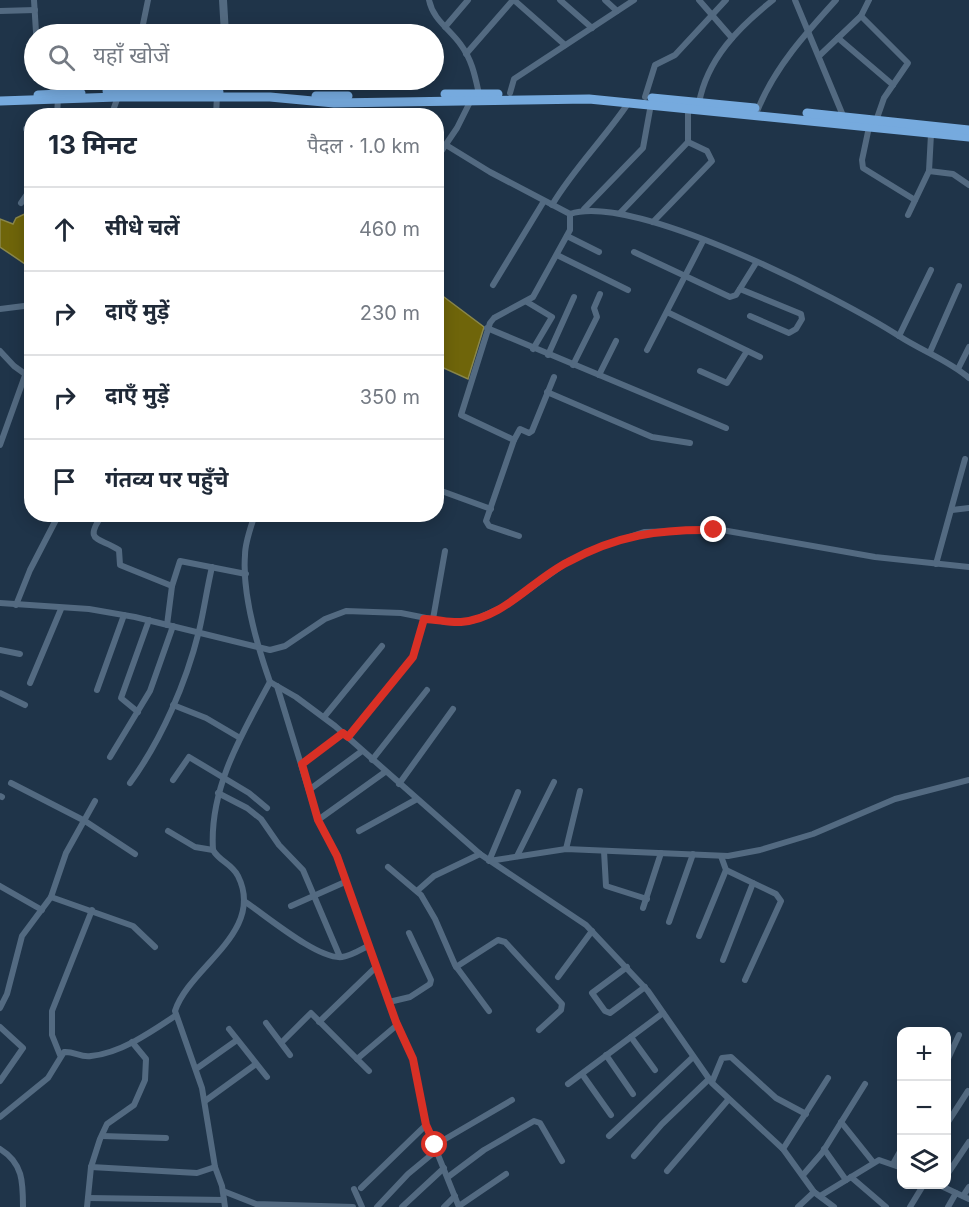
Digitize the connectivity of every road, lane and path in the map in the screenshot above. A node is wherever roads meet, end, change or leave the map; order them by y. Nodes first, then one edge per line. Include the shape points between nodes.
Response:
1 (34, 0) edge
2 (148, 0) edge
3 (223, 0) edge
4 (429, 0) edge
5 (468, 0) edge
6 (514, 0) edge
7 (560, 0) edge
8 (605, 0) edge
9 (634, 0) edge
10 (699, 0) edge
11 (726, 0) edge
12 (773, 0) edge
13 (795, 0) edge
14 (836, 0) edge
15 (869, 0) edge
16 (35, 10) junction
17 (0, 11) edge
18 (617, 11) junction
19 (712, 14) junction
20 (861, 16) junction
21 (36, 24) edge
22 (143, 24) edge
23 (224, 24) edge
24 (442, 24) edge
25 (445, 27) joint
26 (592, 28) junction
27 (808, 31) junction
28 (732, 38) junction
29 (838, 38) junction
30 (565, 45) junction
31 (466, 54) junction
32 (819, 56) junction
33 (892, 85) junction
34 (120, 90) edge
35 (218, 90) edge
36 (510, 93) junction
37 (118, 94) junction
38 (217, 95) junction
39 (0, 96) edge
40 (474, 96) junction
41 (58, 97) junction
42 (648, 100) junction
43 (0, 101) edge
44 (629, 101) junction
45 (699, 103) junction
46 (57, 108) edge
47 (114, 108) edge
48 (216, 108) edge
49 (688, 108) junction
50 (758, 109) junction
51 (845, 120) junction
52 (873, 124) junction
53 (969, 130) edge
54 (931, 134) junction
55 (969, 137) edge
56 (688, 142) junction
57 (446, 145) junction
58 (444, 148) edge
59 (929, 171) junction
60 (969, 185) edge
61 (24, 199) edge
62 (915, 200) junction
63 (544, 201) junction
64 (21, 203) dead end
65 (552, 205) junction
66 (584, 209) junction
67 (620, 213) junction
68 (570, 214) junction
69 (908, 215) dead end
70 (653, 222) junction
71 (567, 236) junction
72 (703, 241) junction
73 (599, 252) dead end
74 (634, 252) dead end
75 (557, 255) junction
76 (756, 263) junction
77 (931, 270) dead end
78 (686, 275) junction
79 (493, 285) dead end
80 (959, 286) dead end
81 (740, 289) junction
82 (628, 290) dead end
83 (600, 294) dead end
84 (574, 297) dead end
85 (527, 302) junction
86 (24, 307) edge
87 (0, 309) edge
88 (667, 312) junction
89 (750, 316) dead end
90 (552, 317) junction
91 (562, 323) junction
92 (487, 328) junction
93 (899, 336) junction
94 (616, 341) dead end
95 (969, 347) edge
96 (533, 349) junction
97 (647, 350) dead end
98 (0, 351) edge
99 (747, 351) junction
100 (930, 352) junction
101 (548, 355) junction
102 (760, 357) dead end
103 (573, 365) junction
104 (958, 369) junction
105 (700, 371) dead end
106 (24, 374) joint
107 (599, 375) junction
108 (554, 377) dead end
109 (969, 378) edge
110 (547, 392) junction
111 (726, 428) dead end
112 (514, 440) junction
113 (690, 443) dead end
114 (0, 445) edge
115 (965, 459) dead end
116 (444, 492) edge
117 (969, 508) edge
118 (491, 509) junction
119 (952, 510) junction
120 (54, 522) edge
121 (97, 522) edge
122 (253, 522) edge
123 (519, 536) dead end
124 (445, 551) dead end
125 (936, 564) junction
126 (212, 567) junction
127 (969, 567) edge
128 (246, 574) junction
129 (172, 586) junction
130 (0, 603) edge
131 (16, 605) junction
132 (61, 609) junction
133 (124, 615) junction
134 (424, 619) junction
135 (433, 619) junction
136 (149, 620) junction
137 (170, 626) junction
138 (199, 633) junction
139 (382, 646) dead end
140 (258, 647) junction
141 (0, 650) edge
142 (20, 654) dead end
143 (270, 682) junction
144 (30, 683) dead end
145 (277, 686) junction
146 (97, 690) dead end
147 (427, 690) dead end
148 (0, 693) edge
149 (25, 705) dead end
150 (173, 705) junction
151 (453, 709) dead end
152 (138, 712) junction
153 (324, 717) junction
154 (345, 735) junction
155 (240, 738) junction
156 (362, 751) junction
157 (110, 757) dead end
158 (372, 759) junction
159 (302, 764) junction
160 (385, 772) junction
161 (224, 778) junction
162 (173, 780) dead end
163 (969, 780) edge
164 (554, 782) dead end
165 (11, 783) dead end
166 (130, 783) dead end
167 (399, 784) junction
168 (309, 790) junction
169 (580, 791) dead end
170 (519, 792) dead end
171 (218, 793) junction
172 (417, 799) junction
173 (95, 801) dead end
174 (267, 808) dead end
175 (85, 820) junction
176 (318, 820) junction
177 (168, 831) dead end
178 (359, 831) dead end
179 (566, 849) junction
180 (213, 850) junction
181 (604, 851) junction
182 (661, 853) junction
183 (135, 854) dead end
184 (480, 854) junction
185 (693, 854) junction
186 (517, 856) junction
187 (721, 856) junction
188 (489, 861) junction
189 (388, 867) dead end
190 (726, 870) junction
191 (345, 882) junction
192 (753, 883) junction
193 (0, 886) edge
194 (417, 891) junction
195 (315, 896) junction
196 (51, 897) junction
197 (647, 899) junction
198 (244, 901) junction
199 (291, 906) dead end
200 (643, 908) dead end
201 (42, 910) junction
202 (92, 910) junction
203 (669, 922) dead end
204 (592, 931) junction
205 (409, 933) dead end
206 (699, 936) dead end
207 (368, 946) junction
208 (154, 947) dead end
209 (340, 957) junction
210 (723, 960) dead end
211 (376, 967) junction
212 (456, 967) junction
213 (627, 967) junction
214 (558, 977) dead end
215 (745, 980) dead end
216 (645, 987) junction
217 (3, 992) edge
218 (388, 1002) junction
219 (0, 1008) edge
220 (489, 1011) dead end
221 (663, 1013) junction
222 (175, 1016) junction
223 (319, 1022) junction
224 (266, 1023) dead end
225 (397, 1025) junction
226 (0, 1027) edge
227 (229, 1029) dead end
228 (539, 1030) dead end
229 (959, 1035) dead end
230 (631, 1037) junction
231 (237, 1040) junction
232 (132, 1042) junction
233 (282, 1042) junction
234 (951, 1053) edge
235 (60, 1055) junction
236 (290, 1055) dead end
237 (606, 1055) junction
238 (692, 1058) junction
239 (357, 1059) junction
240 (256, 1064) junction
241 (196, 1069) junction
242 (655, 1070) dead end
243 (369, 1071) dead end
244 (582, 1074) junction
245 (267, 1077) dead end
246 (828, 1078) dead end
247 (0, 1081) edge
248 (710, 1081) junction
249 (568, 1084) dead end
250 (865, 1084) dead end
251 (968, 1091) edge
252 (633, 1094) dead end
253 (512, 1100) dead end
254 (728, 1100) junction
255 (205, 1101) junction
256 (806, 1114) junction
257 (611, 1115) dead end
258 (0, 1117) edge
259 (951, 1117) edge
260 (841, 1122) junction
261 (426, 1125) junction
262 (102, 1136) junction
263 (609, 1136) dead end
264 (166, 1138) dead end
265 (969, 1142) edge
266 (436, 1148) junction
267 (0, 1149) edge
268 (783, 1149) junction
269 (824, 1149) junction
270 (634, 1156) dead end
271 (897, 1157) edge
272 (562, 1161) dead end
273 (873, 1162) junction
274 (893, 1164) junction
275 (897, 1166) edge
276 (91, 1167) junction
277 (215, 1167) junction
278 (444, 1168) junction
279 (951, 1169) edge
280 (667, 1171) dead end
281 (506, 1174) dead end
282 (804, 1175) junction
283 (448, 1177) junction
284 (849, 1179) junction
285 (969, 1187) edge
286 (921, 1189) edge
287 (948, 1189) edge
288 (223, 1191) junction
289 (956, 1193) junction
290 (817, 1194) junction
291 (455, 1196) junction
292 (88, 1198) junction
293 (966, 1198) edge
294 (150, 1204) edge
295 (225, 1204) edge
296 (249, 1205) edge
297 (23, 1207) edge
298 (87, 1207) edge
299 (353, 1207) edge
300 (362, 1207) edge
301 (377, 1207) edge
302 (402, 1207) edge
303 (444, 1207) edge
304 (459, 1207) edge
305 (798, 1207) edge
306 (834, 1207) edge
307 (886, 1207) edge
308 (910, 1207) edge
309 (948, 1207) edge

1 - 16 street
2 - 22 street
3 - 23 street
4 - 24 street via 432,13
5 - 25 street
6 - 30 street
6 - 31 street
7 - 26 street
8 - 18 street
9 - 18 street
10 - 19 street
11 - 19 street
12 - 28 street
13 - 27 street
14 - 27 street
15 - 20 street
16 - 17 street
16 - 21 street
18 - 26 street
19 - 28 street
19 - 42 street via 675,55 652,69
20 - 29 street
20 - 33 street via 908,61
25 - 31 street
26 - 30 street
27 - 32 street
27 - 50 street via 768,85
28 - 45 street via 707,75
29 - 32 street
29 - 33 street
30 - 36 street via 514,79
31 - 40 street via 472,63
32 - 51 street
33 - 52 street
34 - 37 street
35 - 38 street
36 - 40 highway
36 - 42 highway via 558,92
37 - 38 highway
37 - 41 highway
37 - 47 street
38 - 40 highway via 264,91 341,96
38 - 48 street
39 - 41 highway
40 - 44 highway
40 - 57 street
41 - 43 highway
41 - 46 street
42 - 44 highway
42 - 45 highway
42 - 49 highway
42 - 66 street via 643,148
44 - 65 street
45 - 50 highway
49 - 51 highway
49 - 56 street
50 - 51 highway
51 - 52 highway
52 - 53 highway
52 - 54 highway
52 - 62 street via 863,168
54 - 55 highway
54 - 59 street
56 - 67 street
56 - 70 street via 707,151 712,160
57 - 58 street
57 - 63 street
59 - 60 street via 953,174
59 - 62 street
61 - 64 street
62 - 69 street
63 - 65 street
63 - 79 street
65 - 68 street
66 - 67 street
66 - 68 street
67 - 70 street
68 - 71 street
70 - 72 street
71 - 73 street
71 - 75 street
72 - 76 street
72 - 78 street
74 - 78 street
75 - 82 street
75 - 85 street
76 - 81 street
76 - 93 street via 817,288
77 - 93 street
78 - 81 street via 730,297
78 - 88 street
80 - 100 street
81 - 89 street via 801,314 802,319 796,330 789,333
83 - 103 street via 593,310 597,317
84 - 91 street
85 - 90 street
85 - 92 street via 494,318
86 - 87 street
88 - 97 street
88 - 99 street
90 - 91 street
90 - 96 street
91 - 101 street
92 - 96 street
92 - 112 street via 461,415
93 - 100 street
94 - 107 street
95 - 104 street
96 - 101 street
98 - 106 street
99 - 102 street
99 - 105 street via 727,383
100 - 104 street
101 - 103 street
103 - 107 street
104 - 109 street
106 - 114 street
107 - 111 street
108 - 110 street
110 - 112 street via 532,431 520,429
110 - 113 street via 652,437
112 - 118 street
115 - 119 street
116 - 118 street
117 - 119 street
118 - 123 street via 487,524
119 - 125 street
120 - 131 street
121 - 129 street via 93,536 119,550 120,565
122 - 128 street via 244,554
124 - 135 street
125 - 127 street
125 - 135 street via 722,530 644,532 567,562 507,605 472,621
126 - 128 street
126 - 129 street via 180,561
126 - 138 street
128 - 140 street
129 - 137 street
130 - 131 street
131 - 132 street
132 - 133 street
132 - 144 street
133 - 136 street
133 - 146 street
134 - 135 street
134 - 140 street via 401,613 346,611 326,619 285,646 270,650
134 - 154 street via 413,657
136 - 137 street
136 - 152 street via 121,699
137 - 138 street
137 - 152 street via 150,691
138 - 140 street
138 - 150 street
139 - 153 street
140 - 143 street
141 - 142 street
143 - 145 street
143 - 155 street
145 - 153 street
145 - 159 street
147 - 158 street
148 - 149 street
150 - 155 street
150 - 166 street
151 - 167 street
152 - 157 street
153 - 154 street
154 - 156 street
154 - 159 street
155 - 161 street
156 - 158 street
156 - 168 street
158 - 160 street
159 - 168 street
160 - 167 street
160 - 176 street
161 - 162 street via 189,757
161 - 171 street
161 - 174 street
163 - 187 street via 895,799 813,834
164 - 186 street
165 - 175 street
167 - 172 street
168 - 176 street
169 - 179 street
170 - 188 street
171 - 180 street
171 - 195 street via 261,819 303,870
172 - 178 street
172 - 184 street
173 - 175 street
175 - 183 street
175 - 196 street via 66,853
176 - 191 street via 337,856
177 - 180 street via 195,847
179 - 181 street
179 - 186 street
180 - 198 street via 239,878
181 - 182 street
181 - 197 street via 606,886
182 - 185 street
182 - 197 street
184 - 188 street
184 - 194 street via 434,876
185 - 187 street
185 - 203 street
186 - 188 street
187 - 190 street
188 - 204 street
189 - 194 street
190 - 192 street
190 - 206 street
191 - 195 street
191 - 207 street
192 - 210 street
192 - 215 street via 776,894 782,902
193 - 201 street
194 - 212 street via 435,919
195 - 199 street
195 - 209 street
196 - 201 street
196 - 202 street
197 - 200 street
198 - 209 street via 286,932
198 - 222 street via 229,940 188,984
201 - 217 street via 22,936
202 - 208 street via 137,928
202 - 235 street via 52,1011 52,1035
204 - 213 street
204 - 214 street
205 - 218 street via 430,984 410,997
207 - 209 street
207 - 211 street
211 - 218 street
211 - 223 street
212 - 220 street
212 - 228 street via 498,940 505,942 562,1004 561,1010
213 - 216 street
213 - 216 street via 592,993 605,1011 610,1013
216 - 221 street
217 - 219 street
218 - 225 street
221 - 230 street
221 - 238 street
222 - 232 street
222 - 241 street
223 - 233 street via 309,1014
223 - 239 street
224 - 233 street
225 - 239 street
225 - 261 street via 413,1059
226 - 247 street via 23,1048
227 - 231 street
229 - 234 street
230 - 237 street
230 - 242 street
231 - 240 street
231 - 241 street
232 - 235 street via 91,1056 69,1052
232 - 262 street via 146,1059 145,1080 134,1105 107,1124
233 - 236 street
235 - 258 street via 48,1078
237 - 244 street
237 - 252 street
238 - 248 street
238 - 263 street
239 - 243 street
240 - 245 street
240 - 255 street
241 - 255 street
244 - 249 street
244 - 257 street
246 - 256 street
248 - 254 street
248 - 256 street via 722,1058 731,1057 776,1098
248 - 270 street via 662,1124
250 - 260 street
251 - 259 street
253 - 266 street
254 - 268 street
254 - 280 street
255 - 277 street
256 - 268 street
260 - 269 street
260 - 273 street
261 - 266 street
261 - 300 street via 357,1188
262 - 264 street
262 - 276 street
265 - 279 street
266 - 278 street
266 - 301 street
267 - 297 street via 10,1155 23,1174
268 - 282 street
269 - 282 street
269 - 284 street
271 - 274 street
272 - 283 street via 540,1123 534,1121
273 - 274 street
273 - 284 street
274 - 275 street
276 - 277 street via 197,1173
276 - 292 street
277 - 288 street
278 - 283 street
278 - 302 street
281 - 304 street
282 - 290 street
283 - 291 street
284 - 290 street
284 - 307 street
285 - 293 street
286 - 308 street
287 - 289 street
288 - 295 street
288 - 296 street
289 - 293 street
289 - 309 street
290 - 305 street
290 - 306 street
291 - 303 street
291 - 304 street
292 - 294 street
292 - 298 street
294 - 295 street
296 - 299 street

